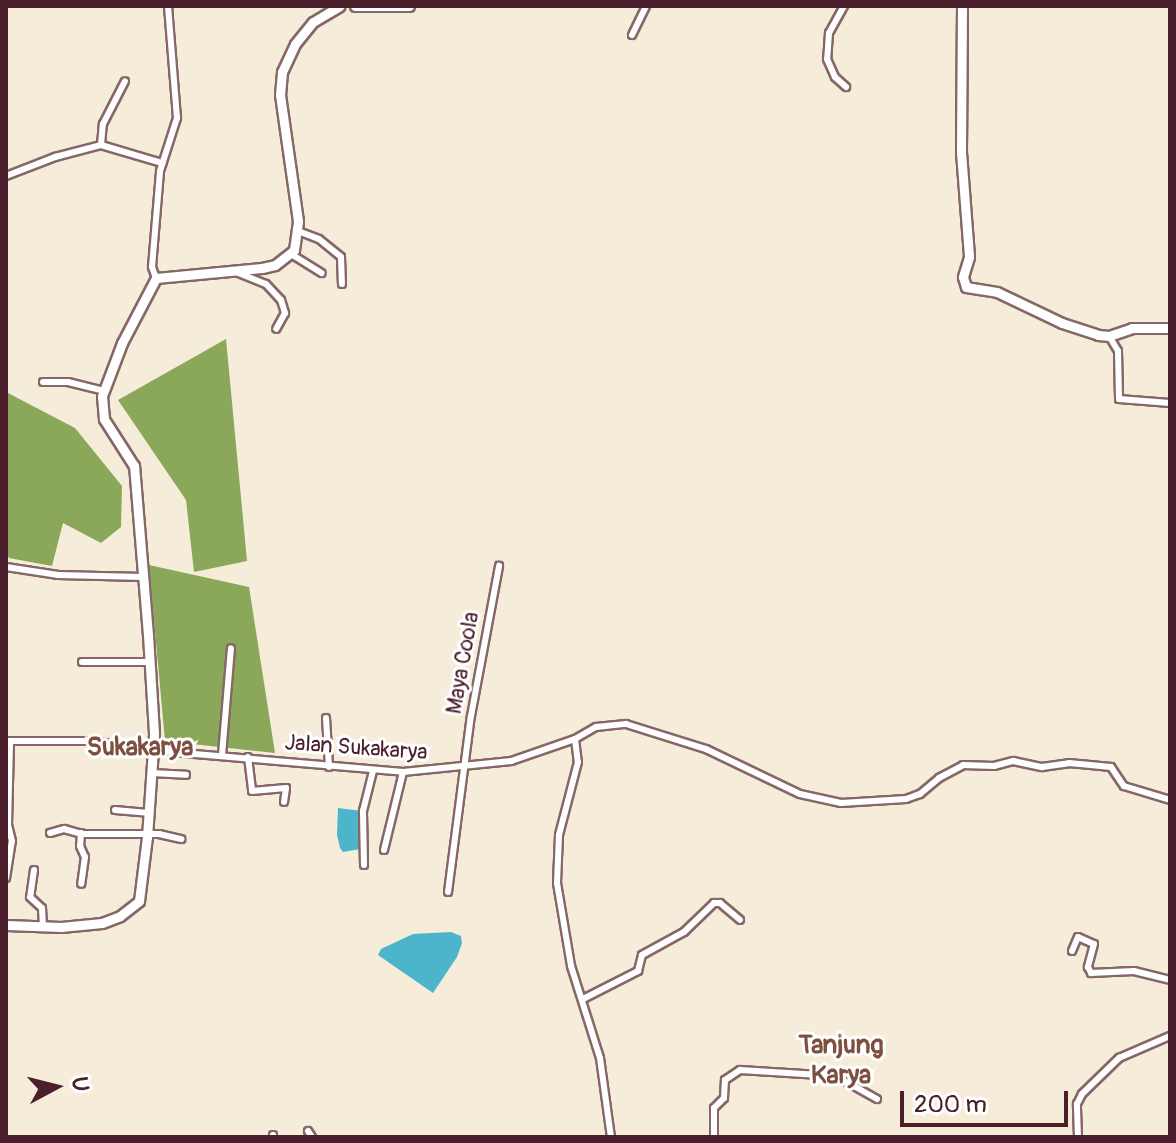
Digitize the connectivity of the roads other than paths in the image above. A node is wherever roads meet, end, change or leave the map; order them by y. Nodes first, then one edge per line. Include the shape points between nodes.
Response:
1 (168, 6) edge
2 (340, 6) edge
3 (355, 6) edge
4 (409, 6) edge
5 (646, 6) edge
6 (844, 6) edge
7 (962, 6) edge
8 (632, 35) dead end
9 (125, 81) dead end
10 (846, 87) dead end
11 (101, 145) junction
12 (162, 163) junction
13 (6, 176) edge
14 (298, 231) junction
15 (291, 254) junction
16 (236, 272) junction
17 (321, 273) dead end
18 (156, 278) junction
19 (342, 284) dead end
20 (1170, 328) edge
21 (276, 329) dead end
22 (1109, 336) junction
23 (43, 382) dead end
24 (104, 391) junction
25 (1170, 403) edge
26 (499, 566) dead end
27 (6, 567) edge
28 (143, 577) junction
29 (231, 648) dead end
30 (82, 662) dead end
31 (150, 662) junction
32 (326, 718) dead end
33 (575, 739) junction
34 (8, 741) edge
35 (153, 750) junction
36 (222, 755) junction
37 (248, 757) junction
38 (329, 767) junction
39 (467, 767) junction
40 (373, 771) junction
41 (403, 772) junction
42 (151, 773) junction
43 (186, 775) dead end
44 (1170, 800) edge
45 (284, 802) dead end
46 (115, 810) dead end
47 (148, 813) junction
48 (50, 833) dead end
49 (81, 833) junction
50 (148, 834) junction
51 (181, 839) dead end
52 (384, 850) dead end
53 (364, 865) dead end
54 (34, 870) dead end
55 (6, 878) edge
56 (81, 884) dead end
57 (448, 892) dead end
58 (740, 920) dead end
59 (6, 925) edge
60 (43, 926) junction
61 (1072, 951) dead end
62 (1170, 980) edge
63 (583, 999) junction
64 (1170, 1036) edge
65 (877, 1099) dead end
66 (611, 1137) edge
67 (714, 1137) edge
68 (1078, 1137) edge

1 - 12 street via 177,118
2 - 14 main road via 313,22 282,72 280,95
3 - 4 main road
5 - 8 street
6 - 10 street via 829,33 827,59
7 - 22 main road via 966,287 997,292 1070,326
9 - 11 street via 103,124
11 - 12 street
11 - 13 street
12 - 18 street via 154,219
14 - 15 main road
14 - 19 street via 319,239 341,257
15 - 16 main road via 275,265
15 - 17 street
16 - 18 main road
16 - 21 street via 266,284 281,300 285,313
18 - 24 main road
20 - 22 main road via 1132,328
22 - 25 street via 1118,351 1119,399
23 - 24 street
24 - 28 main road via 104,419 134,466
26 - 39 street, Maya Coola via 471,716
27 - 28 street via 58,575
28 - 31 main road
29 - 36 street
30 - 31 street
31 - 35 main road
32 - 38 street
33 - 39 street, Jalan Sukakarya via 511,761
33 - 44 street, Jalan Sukakarya via 596,727 626,724 694,744 787,789 837,803 906,799 963,765 1013,761 1042,767 1111,767 1124,786
33 - 63 street via 578,762 560,827 556,866 569,959
34 - 35 street, Jalan Sukakarya via 84,740
34 - 55 street via 12,841
35 - 36 street, Jalan Sukakarya
35 - 42 main road
36 - 37 street, Jalan Sukakarya
37 - 38 street, Jalan Sukakarya
37 - 45 street via 252,791 286,788
38 - 40 street, Jalan Sukakarya
39 - 41 street, Jalan Sukakarya
39 - 57 street, Maya Coola
40 - 41 street, Jalan Sukakarya
40 - 53 street via 363,811
41 - 52 street
42 - 43 street
42 - 47 main road
46 - 47 street
47 - 50 main road
48 - 49 street
49 - 50 street
49 - 56 street
50 - 51 street
50 - 60 main road via 139,901 102,923
54 - 60 street via 30,897 42,908
58 - 63 street via 714,903 684,932 642,955 638,971
59 - 60 main road
61 - 62 street via 1078,937 1095,945 1091,973 1134,971
63 - 66 street via 600,1058
64 - 68 street via 1119,1058 1082,1094 1077,1104
65 - 67 street via 836,1076 740,1070 725,1080 724,1098 714,1108

